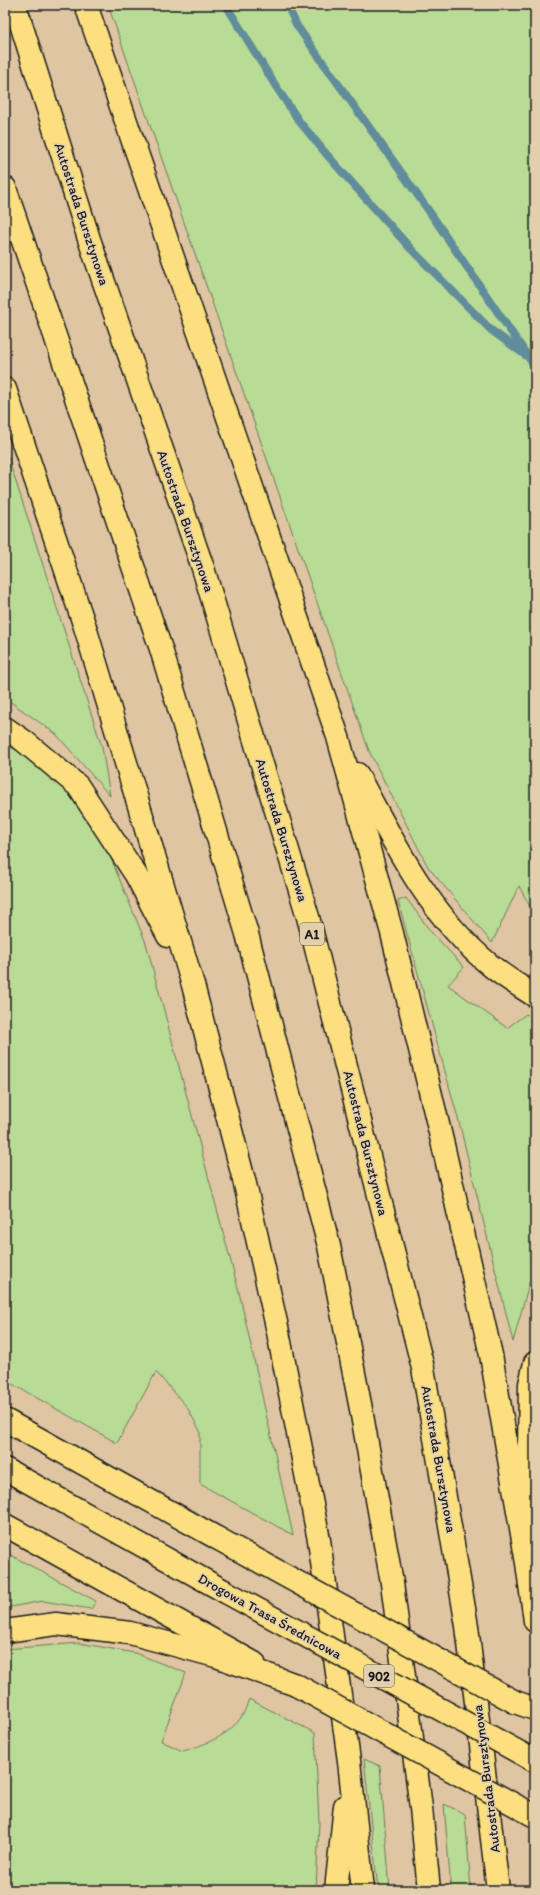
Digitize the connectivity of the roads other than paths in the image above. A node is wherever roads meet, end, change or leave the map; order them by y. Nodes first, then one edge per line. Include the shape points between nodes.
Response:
1 (16, 5) edge
2 (86, 5) edge
3 (5, 188) edge
4 (5, 389) edge
5 (5, 728) edge
6 (338, 737) junction
7 (194, 985) junction
8 (535, 996) edge
9 (535, 1363) edge
10 (5, 1420) edge
11 (5, 1469) edge
12 (5, 1525) edge
13 (527, 1564) junction
14 (535, 1621) edge
15 (5, 1631) edge
16 (222, 1652) junction
17 (515, 1702) junction
18 (535, 1709) edge
19 (535, 1713) edge
20 (349, 1761) junction
21 (535, 1761) edge
22 (535, 1816) edge
23 (336, 1890) edge
24 (363, 1890) edge
25 (429, 1890) edge
26 (498, 1890) edge

1 - 26 main road, Autostrada Bursztynowa / A1 via 89,239 204,568 308,917 424,1375 467,1626
2 - 6 main road
3 - 25 main road via 164,657 247,934 329,1246 392,1583
4 - 7 main road via 85,627
5 - 7 main road via 78,786 136,875
6 - 8 main road via 401,856 425,894 490,965
6 - 13 main road via 392,933 445,1152 491,1354
7 - 20 main road via 246,1184 277,1326 318,1540
9 - 13 main road via 530,1384
10 - 17 main road, bridge
11 - 21 main road, Drogowa Trasa Średnicowa / 902, bridge
12 - 16 main road
13 - 14 main road
15 - 16 main road via 56,1624 130,1634
16 - 22 main road, bridge via 296,1685
17 - 18 main road
17 - 19 main road
20 - 23 main road
20 - 24 main road

